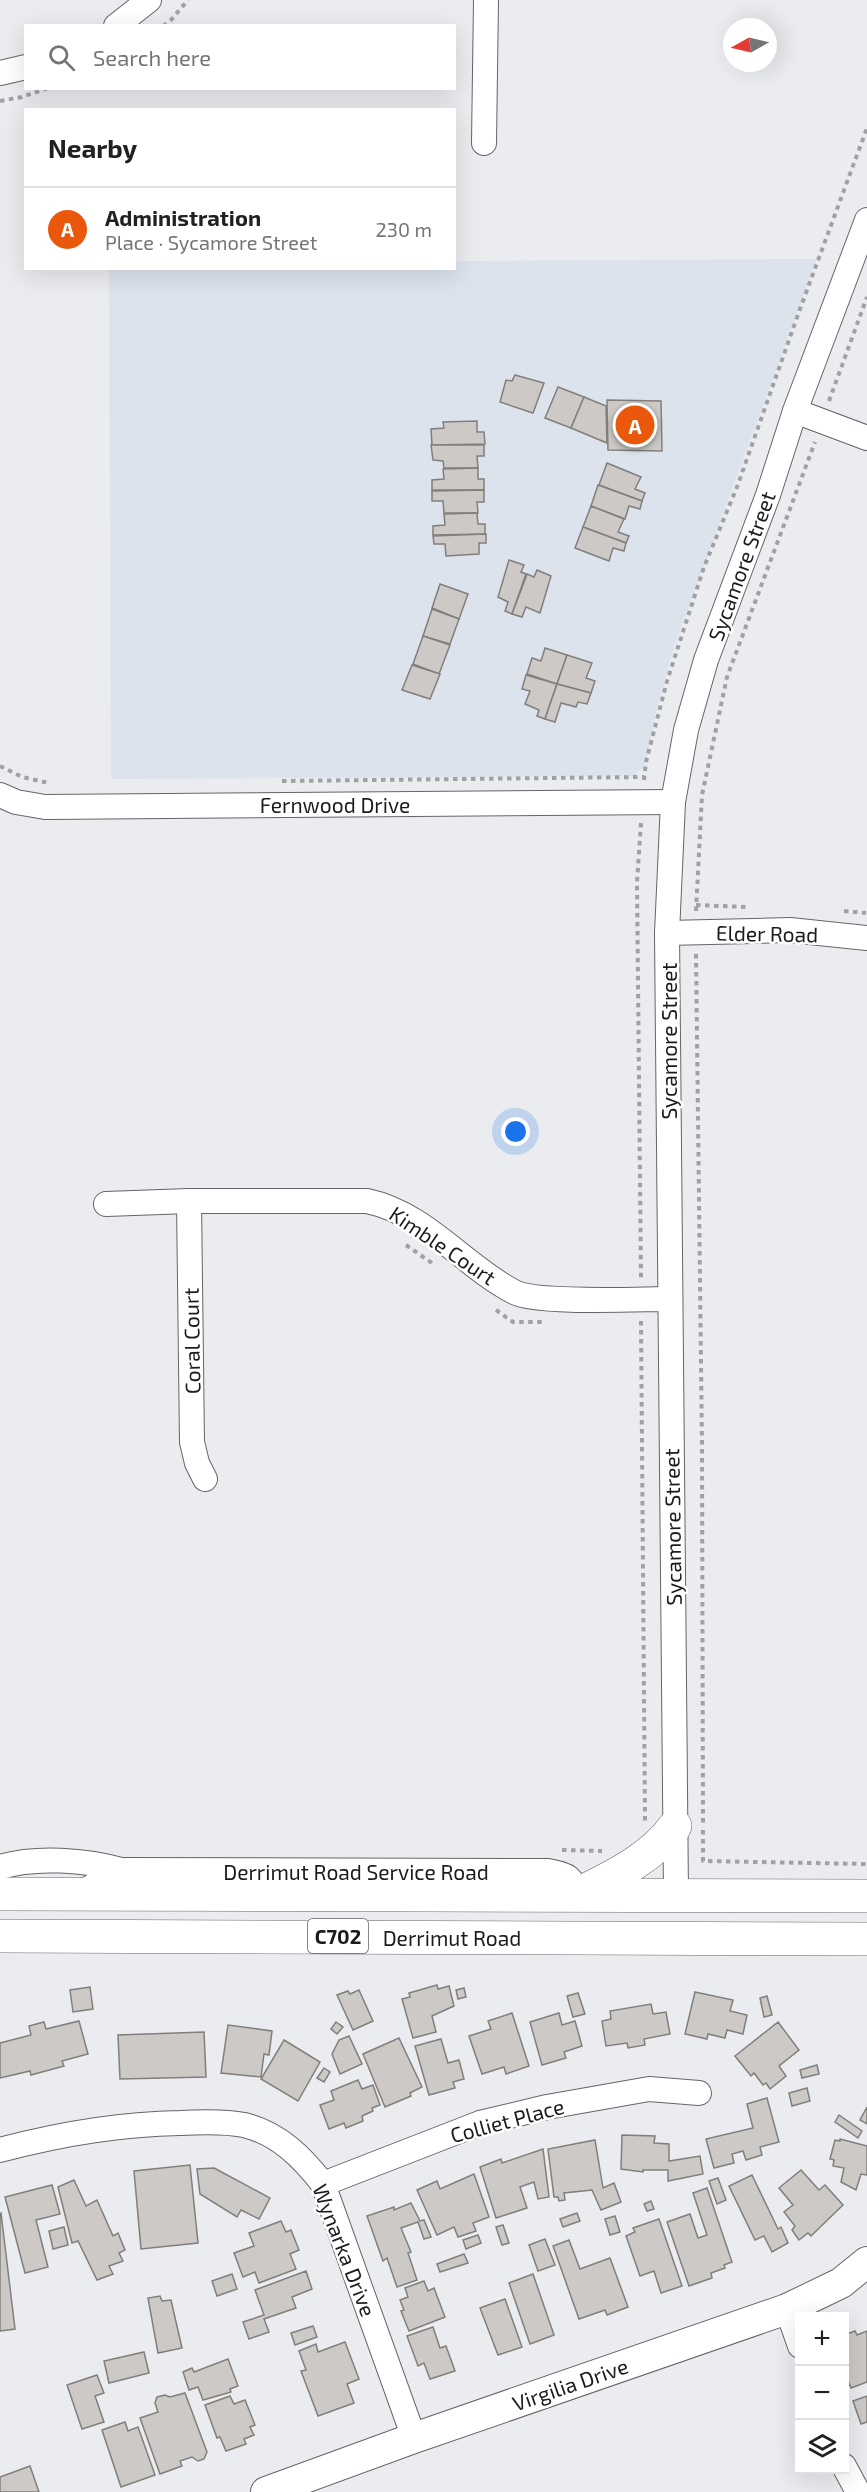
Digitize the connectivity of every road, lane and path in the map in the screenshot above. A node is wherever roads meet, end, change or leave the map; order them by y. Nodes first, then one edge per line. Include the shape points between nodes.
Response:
1 (149, 0) edge
2 (188, 0) edge
3 (486, 0) edge
4 (119, 24) edge
5 (166, 24) edge
6 (24, 68) edge
7 (0, 73) edge
8 (42, 90) edge
9 (0, 101) edge
10 (867, 128) edge
11 (484, 143) dead end
12 (867, 220) edge
13 (867, 297) edge
14 (795, 411) junction
15 (821, 422) junction
16 (867, 438) edge
17 (0, 766) edge
18 (644, 777) junction
19 (279, 781) dead end
20 (59, 783) dead end
21 (0, 795) edge
22 (642, 802) junction
23 (673, 802) junction
24 (695, 932) junction
25 (667, 933) junction
26 (867, 938) edge
27 (189, 1201) junction
28 (106, 1204) dead end
29 (404, 1243) dead end
30 (440, 1269) dead end
31 (670, 1299) junction
32 (495, 1309) dead end
33 (641, 1310) junction
34 (548, 1322) dead end
35 (630, 1322) dead end
36 (205, 1479) dead end
37 (660, 1829) junction
38 (558, 1850) dead end
39 (604, 1851) dead end
40 (867, 1864) edge
41 (0, 1870) edge
42 (121, 1870) junction
43 (0, 1893) edge
44 (67, 1894) junction
45 (236, 1894) junction
46 (575, 1895) junction
47 (676, 1895) junction
48 (867, 1896) edge
49 (0, 1936) edge
50 (298, 1936) junction
51 (676, 1937) junction
52 (867, 1939) edge
53 (699, 2093) dead end
54 (0, 2150) edge
55 (323, 2184) junction
56 (867, 2262) edge
57 (787, 2309) junction
58 (795, 2332) edge
59 (414, 2438) junction
60 (848, 2474) edge
61 (266, 2492) edge
62 (858, 2492) edge

1 - 4 street
2 - 5 path
3 - 11 street
6 - 7 street
8 - 9 path
10 - 18 path via 737,487 704,567 667,681
12 - 14 street, Sycamore Street
13 - 15 path
14 - 15 street
14 - 23 street, Sycamore Street via 706,660 686,730
15 - 16 street
15 - 24 path via 727,677 702,795
17 - 20 path via 22,777
18 - 19 path
18 - 22 path
21 - 22 street, Fernwood Drive via 45,807
22 - 23 street, Fernwood Drive
22 - 33 path via 637,882
23 - 25 street, Sycamore Street
24 - 25 street, Elder Road
24 - 26 street, Elder Road via 790,930
24 - 40 path via 703,1861
25 - 31 street, Sycamore Street
27 - 28 street, Kimble Court
27 - 33 street, Kimble Court via 339,1200 385,1205 413,1219 516,1294
27 - 36 street, Coral Court via 192,1442
29 - 30 path
31 - 33 street, Kimble Court
31 - 37 street, Sycamore Street
32 - 34 path via 513,1322
33 - 35 path
33 - 37 path
37 - 46 highway via 662,1844
37 - 47 street, Sycamore Street
38 - 39 path
41 - 42 street, Derrimut Road Service Road via 34,1862 96,1863
41 - 44 street, Derrimut Road Service Road
42 - 44 street, Derrimut Road Service Road
42 - 46 street, Derrimut Road Service Road via 548,1871 567,1876 574,1884
43 - 44 highway, Derrimut Road / C702
44 - 45 highway, Derrimut Road / C702
45 - 46 highway, Derrimut Road / C702
45 - 50 highway via 275,1905 294,1917
46 - 47 highway, Derrimut Road / C702
47 - 48 highway, Derrimut Road / C702
47 - 51 highway
49 - 50 highway, Derrimut Road / C702
50 - 51 highway, Derrimut Road / C702
51 - 52 highway, Derrimut Road / C702
53 - 55 street, Colliet Place via 649,2089 491,2120
54 - 55 street, Wynarka Drive via 57,2135 136,2124 244,2125 288,2146
55 - 59 street, Wynarka Drive
56 - 57 street, Virgilia Drive via 841,2283
57 - 58 street
57 - 59 street, Virgilia Drive
59 - 61 street, Virgilia Drive
60 - 62 street

